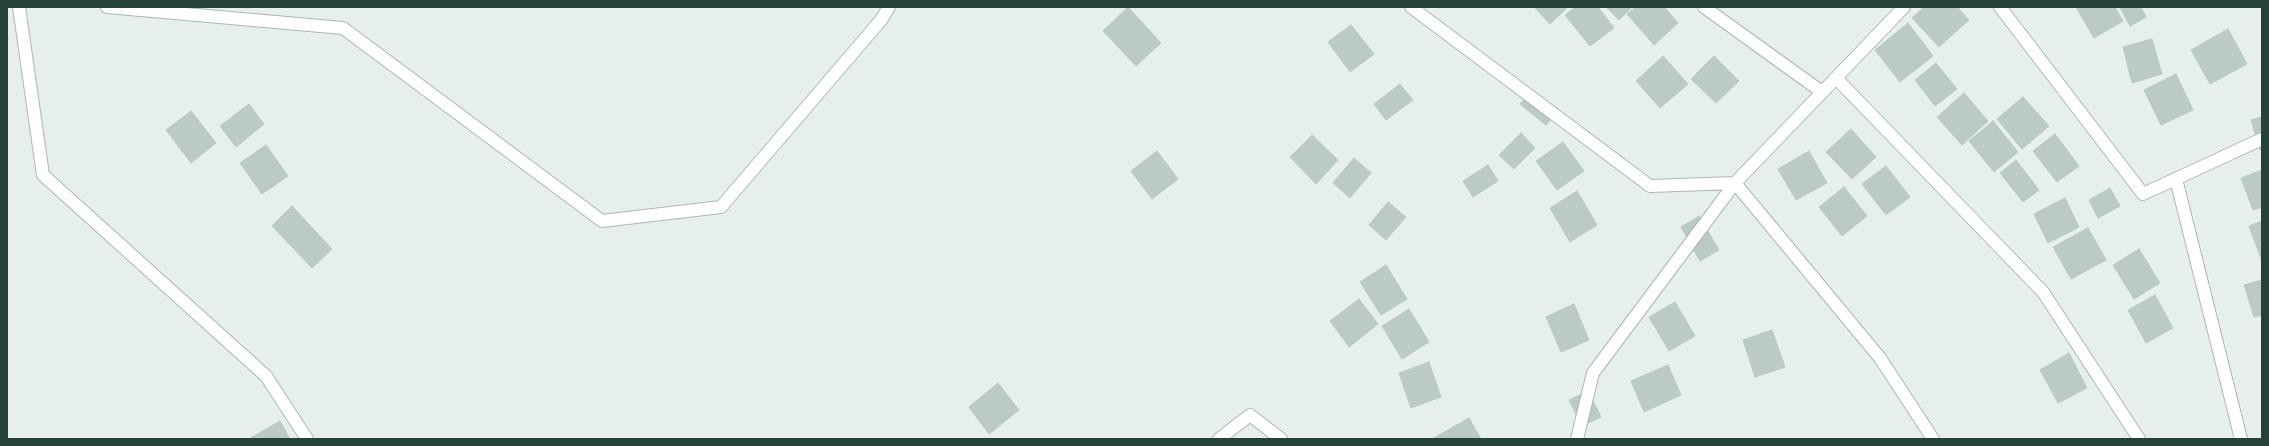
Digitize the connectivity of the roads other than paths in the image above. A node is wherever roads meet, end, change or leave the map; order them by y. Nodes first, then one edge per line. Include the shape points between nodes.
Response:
1 (19, 7) edge
2 (107, 7) edge
3 (889, 7) edge
4 (1411, 7) edge
5 (1704, 7) edge
6 (1904, 7) edge
7 (2000, 7) edge
8 (1836, 78) junction
9 (1822, 92) junction
10 (2262, 139) edge
11 (2176, 179) junction
12 (1735, 183) junction
13 (306, 439) edge
14 (1219, 439) edge
15 (1281, 439) edge
16 (1577, 439) edge
17 (1933, 439) edge
18 (2139, 439) edge
19 (2241, 439) edge

1 - 13 street via 43,176 266,376
2 - 3 street via 343,28 602,221 721,207 881,20
4 - 12 street via 1650,186
5 - 9 street
6 - 8 street
7 - 11 street via 2143,194
8 - 9 street
8 - 18 street via 2043,292
9 - 12 street
10 - 11 street
11 - 19 street
12 - 16 street via 1593,373
12 - 17 street via 1880,358
14 - 15 street via 1250,414

